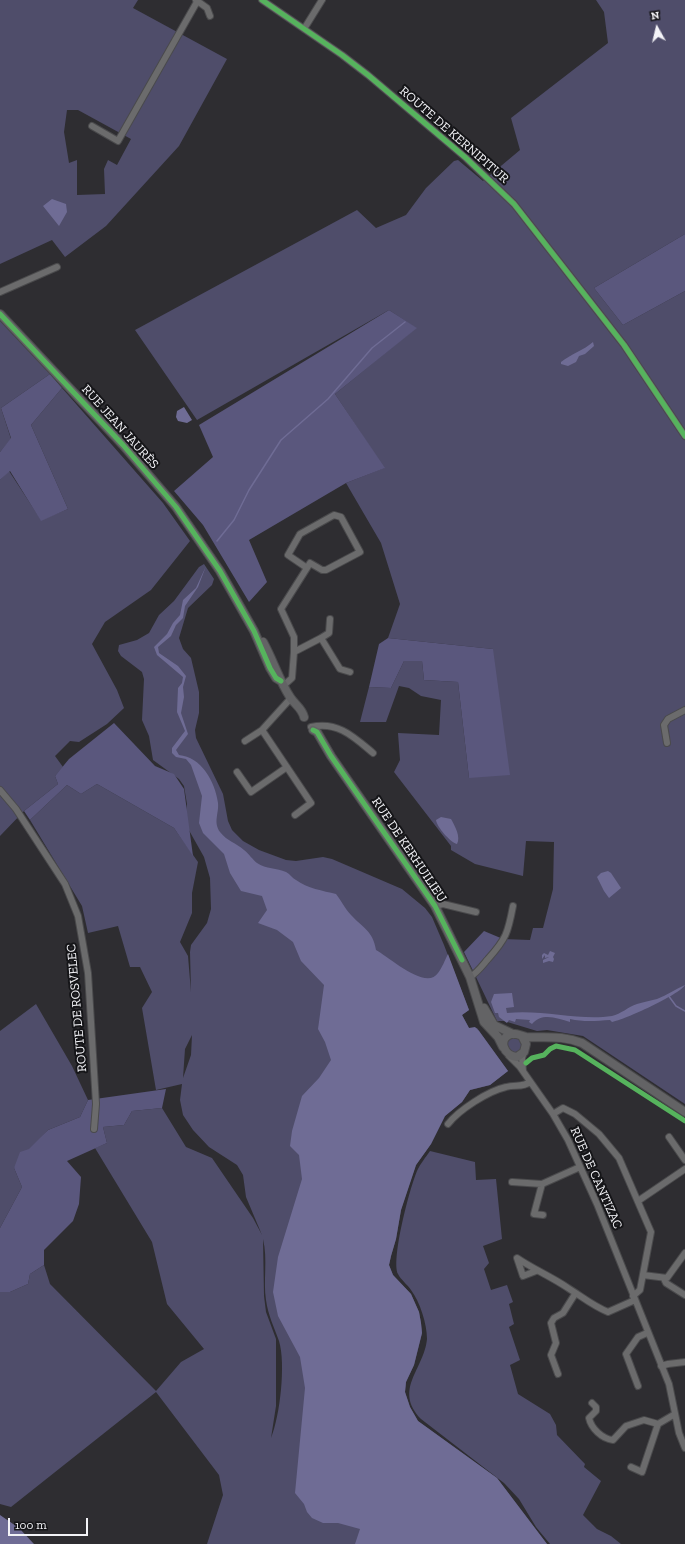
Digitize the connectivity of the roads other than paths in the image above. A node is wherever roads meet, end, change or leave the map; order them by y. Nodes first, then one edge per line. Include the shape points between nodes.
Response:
1 (197, 0) edge
2 (262, 0) edge
3 (322, 0) edge
4 (210, 16) dead end
5 (304, 29) junction
6 (92, 126) dead end
7 (57, 267) dead end
8 (0, 292) edge
9 (0, 314) edge
10 (685, 436) edge
11 (307, 568) junction
12 (330, 619) dead end
13 (321, 638) junction
14 (294, 652) junction
15 (350, 672) dead end
16 (282, 684) junction
17 (292, 700) junction
18 (685, 710) edge
19 (312, 729) junction
20 (262, 730) junction
21 (245, 741) dead end
22 (667, 743) dead end
23 (373, 753) dead end
24 (287, 767) junction
25 (237, 772) dead end
26 (0, 790) edge
27 (295, 815) dead end
28 (435, 906) junction
29 (513, 906) dead end
30 (476, 912) dead end
31 (470, 977) junction
32 (477, 997) junction
33 (513, 1034) junction
34 (522, 1036) junction
35 (542, 1038) junction
36 (506, 1051) junction
37 (525, 1051) junction
38 (523, 1072) junction
39 (530, 1082) junction
40 (685, 1112) edge
41 (553, 1114) junction
42 (448, 1124) dead end
43 (94, 1129) dead end
44 (669, 1137) dead end
45 (685, 1160) edge
46 (580, 1167) junction
47 (685, 1170) edge
48 (512, 1182) dead end
49 (542, 1184) junction
50 (638, 1201) junction
51 (543, 1215) dead end
52 (685, 1253) edge
53 (536, 1271) dead end
54 (643, 1275) junction
55 (664, 1279) junction
56 (575, 1294) junction
57 (685, 1295) edge
58 (634, 1298) junction
59 (647, 1333) junction
60 (685, 1362) edge
61 (661, 1366) junction
62 (558, 1374) dead end
63 (638, 1386) dead end
64 (592, 1403) dead end
65 (675, 1414) junction
66 (658, 1424) junction
67 (685, 1448) edge
68 (632, 1467) dead end

1 - 4 street via 207,8
1 - 6 street via 118,141
2 - 5 street, ROUTE DE KERNIPITUR
3 - 5 street
5 - 10 street, ROUTE DE KERNIPITUR via 368,75 466,158 514,204 624,345
7 - 8 street
9 - 16 main road, RUE JEAN JAURÈS via 147,471 176,507 215,562 254,631 264,657
11 - 11 street via 310,563 326,570 360,552 341,517 334,515 300,534 288,555
11 - 14 street via 281,609 294,637
12 - 13 street via 329,633
13 - 14 street
13 - 15 street via 340,669
14 - 16 street via 292,678
16 - 17 main road
17 - 19 main road, RUE DE KERHUILIEU via 299,715 304,717
17 - 20 street
18 - 22 street via 668,719 664,725
19 - 23 street via 321,725 348,732
19 - 28 main road, RUE DE KERHUILIEU
20 - 21 street
20 - 24 street
24 - 25 street via 251,792
24 - 27 street via 311,803
26 - 43 street, ROUTE DE ROSVELEC via 16,809 65,884 78,916 88,973 96,1104
28 - 30 street via 443,904
28 - 31 main road, RUE DE KERHUILIEU
29 - 31 street via 505,940
31 - 32 main road, RUE DE KERHUILIEU
32 - 33 main road, RUE DE KERHUILIEU via 480,998 494,1025
32 - 36 main road, RUE DE KERHUILIEU via 476,1001 484,1022 498,1037
33 - 34 main road
33 - 36 main road via 504,1040
34 - 35 main road
34 - 37 main road via 526,1044
35 - 37 main road
35 - 40 main road via 558,1036 582,1043
36 - 37 main road via 516,1057
36 - 38 street, RUE DE CANTIZAC
37 - 38 street via 522,1058
38 - 39 street, RUE DE CANTIZAC
39 - 41 street, RUE DE CANTIZAC
39 - 42 street via 524,1086 506,1086 492,1092 455,1115
41 - 46 street, RUE DE CANTIZAC
41 - 50 street via 560,1108 569,1111 599,1134 619,1158
44 - 45 street
46 - 49 street
46 - 58 street, RUE DE CANTIZAC via 619,1255
47 - 50 street
48 - 49 street
49 - 51 street via 534,1214
50 - 54 street via 651,1232
52 - 55 street
53 - 56 street via 569,1288
54 - 55 street
54 - 58 street via 640,1290
55 - 57 street
56 - 58 street via 608,1312
56 - 62 street via 563,1313 554,1318 551,1324 556,1343 551,1355
58 - 59 street, RUE DE CANTIZAC
59 - 61 street, RUE DE CANTIZAC
59 - 63 street via 638,1337 626,1354
60 - 61 street
61 - 65 street, RUE DE CANTIZAC via 671,1391
64 - 66 street via 596,1408 589,1418 590,1424 606,1440 613,1440 626,1426 644,1420
65 - 66 street
65 - 67 street, RUE DE CANTIZAC
66 - 68 street via 642,1472

